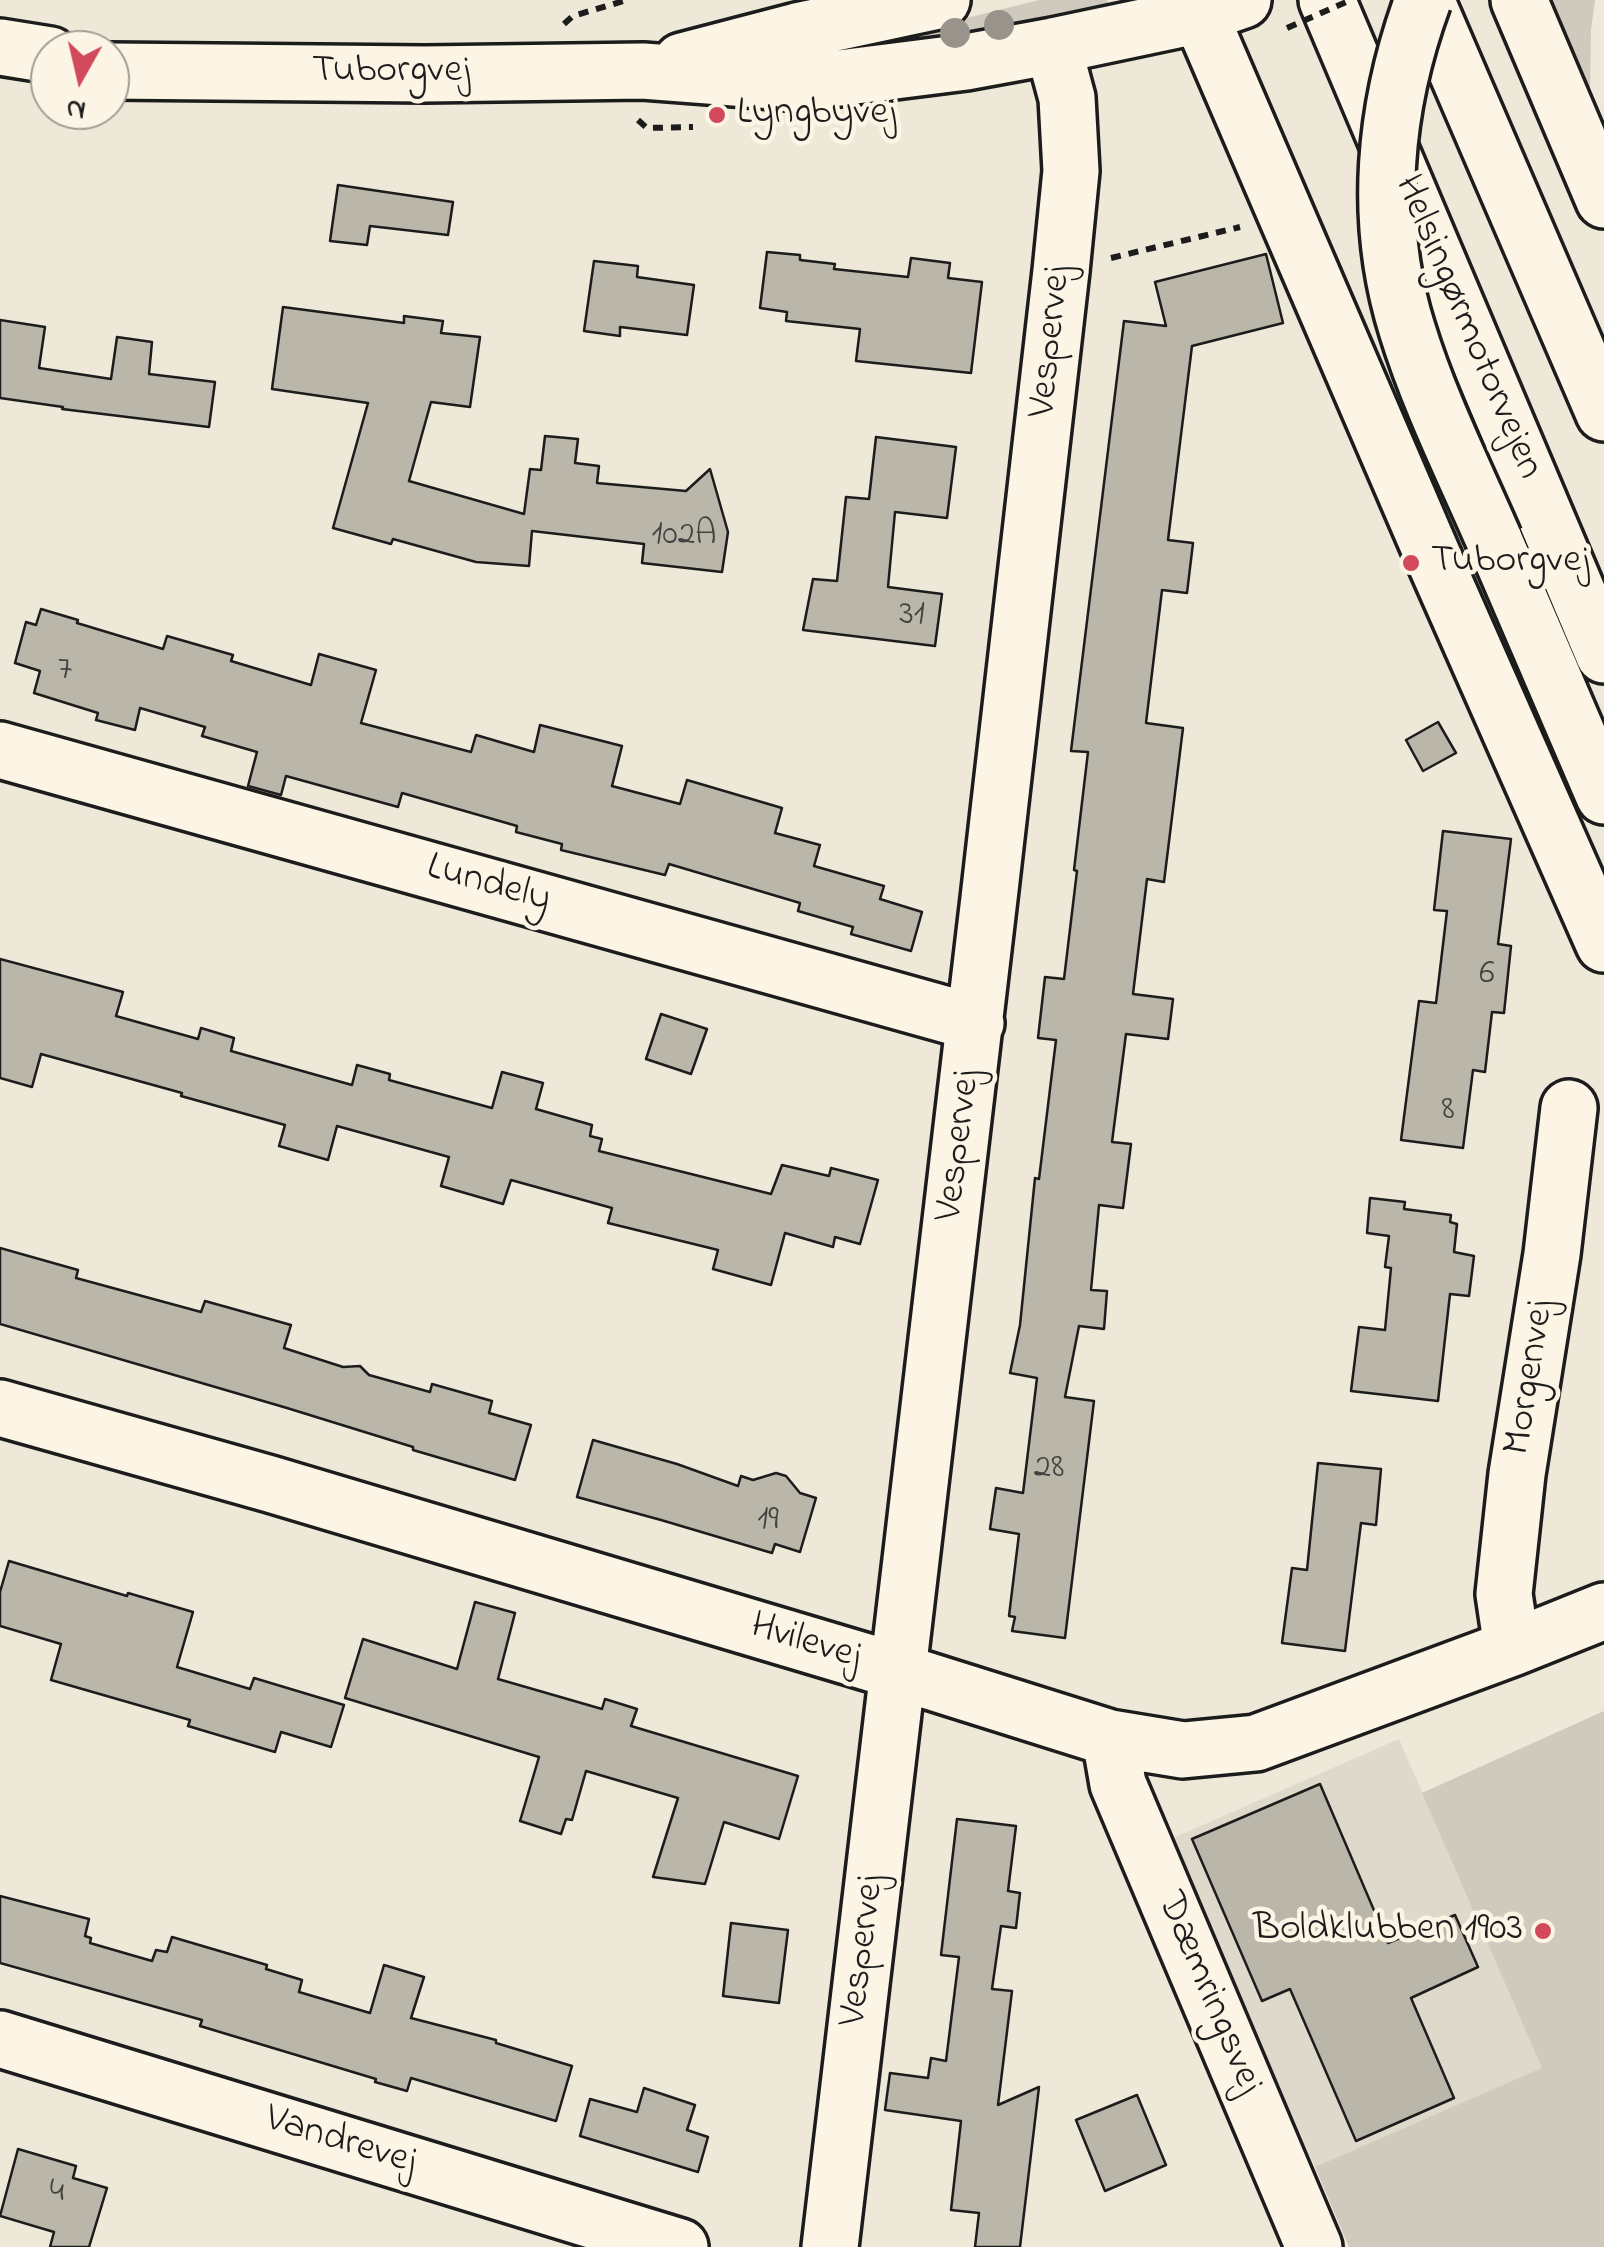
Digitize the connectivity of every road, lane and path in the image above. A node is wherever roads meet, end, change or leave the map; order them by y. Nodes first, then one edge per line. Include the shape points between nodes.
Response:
1 (942, 0) edge
2 (1351, 0) edge
3 (1425, 0) edge
4 (1520, 0) edge
5 (1242, 7) edge
6 (1053, 46) junction
7 (0, 47) edge
8 (30, 52) edge
9 (130, 68) edge
10 (643, 71) junction
11 (30, 75) edge
12 (0, 76) edge
13 (1604, 200) edge
14 (1284, 208) junction
15 (1062, 271) junction
16 (1604, 413) edge
17 (1604, 655) edge
18 (0, 750) edge
19 (1604, 796) edge
20 (1604, 944) edge
21 (976, 1023) junction
22 (1569, 1108) dead end
23 (0, 1408) edge
24 (1604, 1611) edge
25 (1512, 1648) junction
26 (897, 1671) junction
27 (1110, 1738) junction
28 (0, 2039) edge
29 (680, 2247) edge
30 (830, 2247) edge
31 (1314, 2247) edge

1 - 10 main road, Tuborgvej
2 - 5 path, bridge
3 - 16 main road
3 - 19 main road, bridge via 1408,42 1386,169 1394,278 1421,370
4 - 13 main road
5 - 6 main road, Tuborgvej
5 - 14 main road
5 - 17 main road, Helsingørmotorvejen
6 - 10 main road, Tuborgvej via 800,83
6 - 15 main road, Vespervej via 1067,98 1071,171
7 - 8 main road
9 - 10 main road, Tuborgvej
11 - 12 main road
14 - 15 path via 1240,227
14 - 20 main road
15 - 21 main road, Vespervej
18 - 21 main road, Lundely
21 - 26 main road, Vespervej
22 - 25 main road, Morgenvej via 1504,1594
23 - 26 main road, Hvilevej
24 - 25 main road, Hvilevej
25 - 27 main road, Hvilevej via 1256,1743 1183,1750
26 - 27 main road, Hvilevej
26 - 30 main road, Vespervej
27 - 31 main road, Dæmringsvej via 1118,1784
28 - 29 main road, Vandrevej

